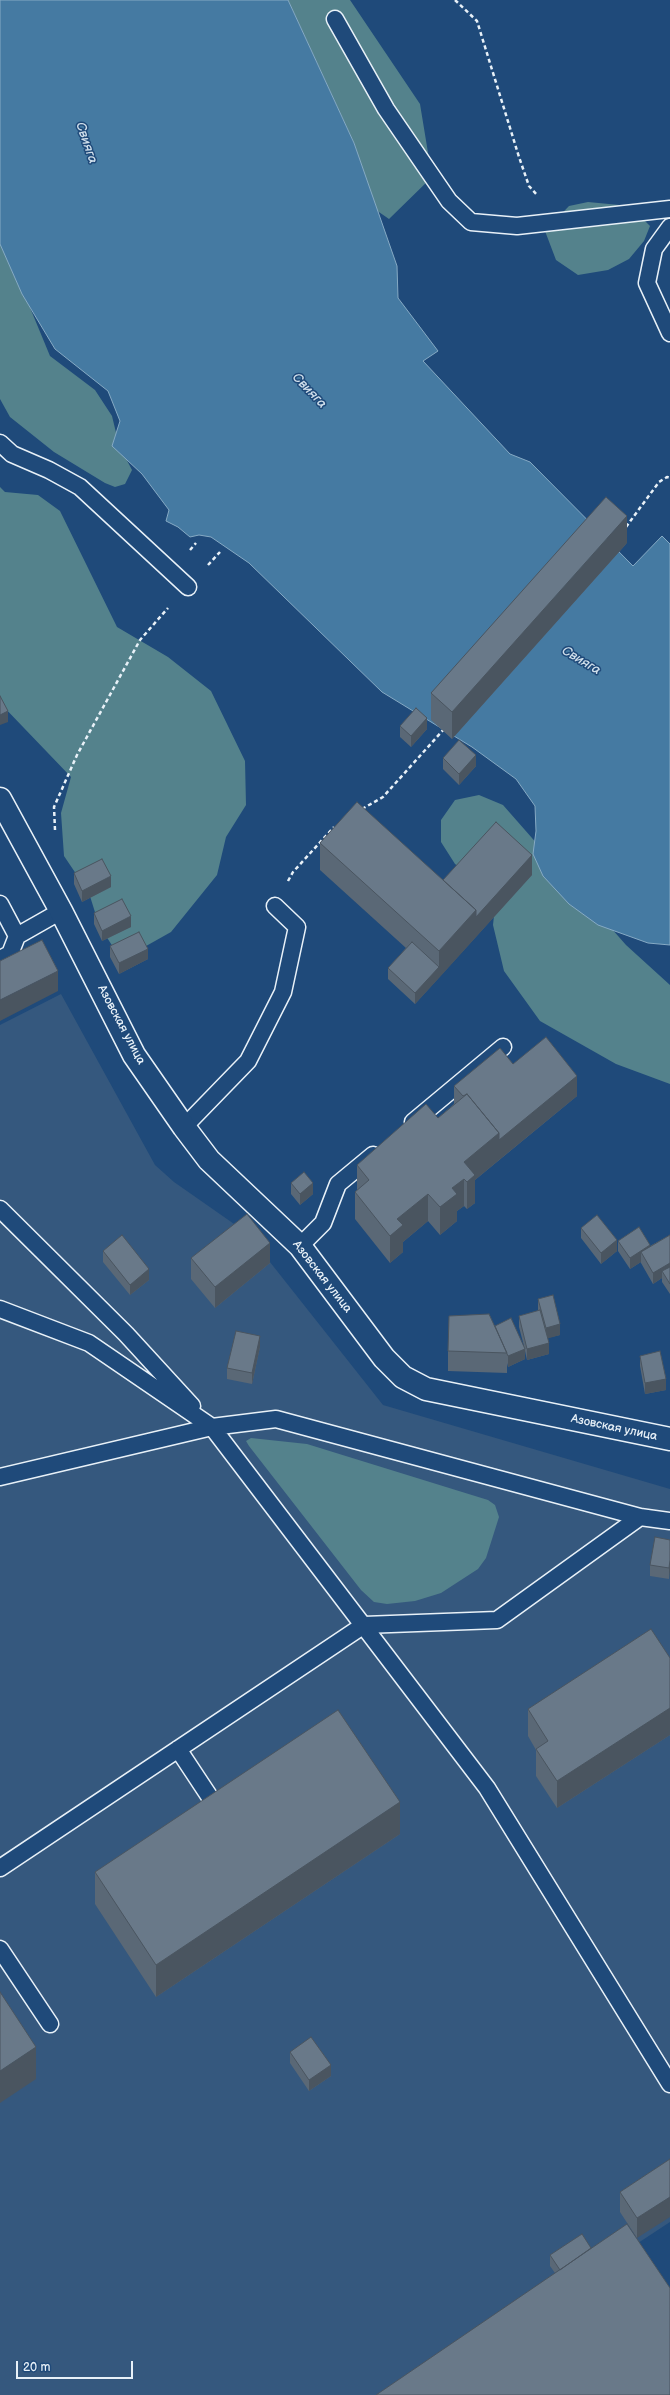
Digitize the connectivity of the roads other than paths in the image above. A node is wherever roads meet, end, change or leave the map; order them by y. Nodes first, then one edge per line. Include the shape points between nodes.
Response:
1 (335, 19) dead end
2 (670, 209) edge
3 (670, 227) edge
4 (670, 333) edge
5 (0, 443) edge
6 (188, 587) road end
7 (0, 800) edge
8 (0, 904) edge
9 (275, 906) road end
10 (61, 911) junction
11 (17, 936) junction
12 (0, 959) edge
13 (503, 1047) dead end
14 (184, 1127) junction
15 (0, 1209) edge
16 (300, 1246) junction
17 (0, 1310) edge
18 (212, 1427) junction
19 (670, 1439) edge
20 (0, 1477) edge
21 (640, 1517) junction
22 (670, 1521) edge
23 (364, 1625) junction
24 (178, 1749) junction
25 (221, 1815) edge
26 (0, 1868) edge
27 (0, 1949) edge
28 (50, 2024) dead end
29 (670, 2084) edge

1 - 2 lane via 386,108 449,201 471,222 517,226
3 - 4 lane via 654,249 647,283
5 - 6 lane via 12,454 80,487
7 - 10 street, Азовская улица
8 - 11 lane
9 - 14 lane via 298,927 283,992 248,1061
10 - 11 lane
10 - 14 street, Азовская улица via 134,1055
11 - 12 lane via 10,954
13 - 16 lane via 338,1184 323,1223
14 - 16 street, Азовская улица via 209,1160
15 - 18 lane via 126,1334
16 - 19 street, Азовская улица via 384,1358 403,1378 426,1389
17 - 18 lane via 89,1343
18 - 20 lane
18 - 21 lane via 276,1419
18 - 23 lane
21 - 22 lane
21 - 23 lane via 497,1620
23 - 24 lane
23 - 29 lane via 487,1788
24 - 25 lane
24 - 26 lane
27 - 28 lane

